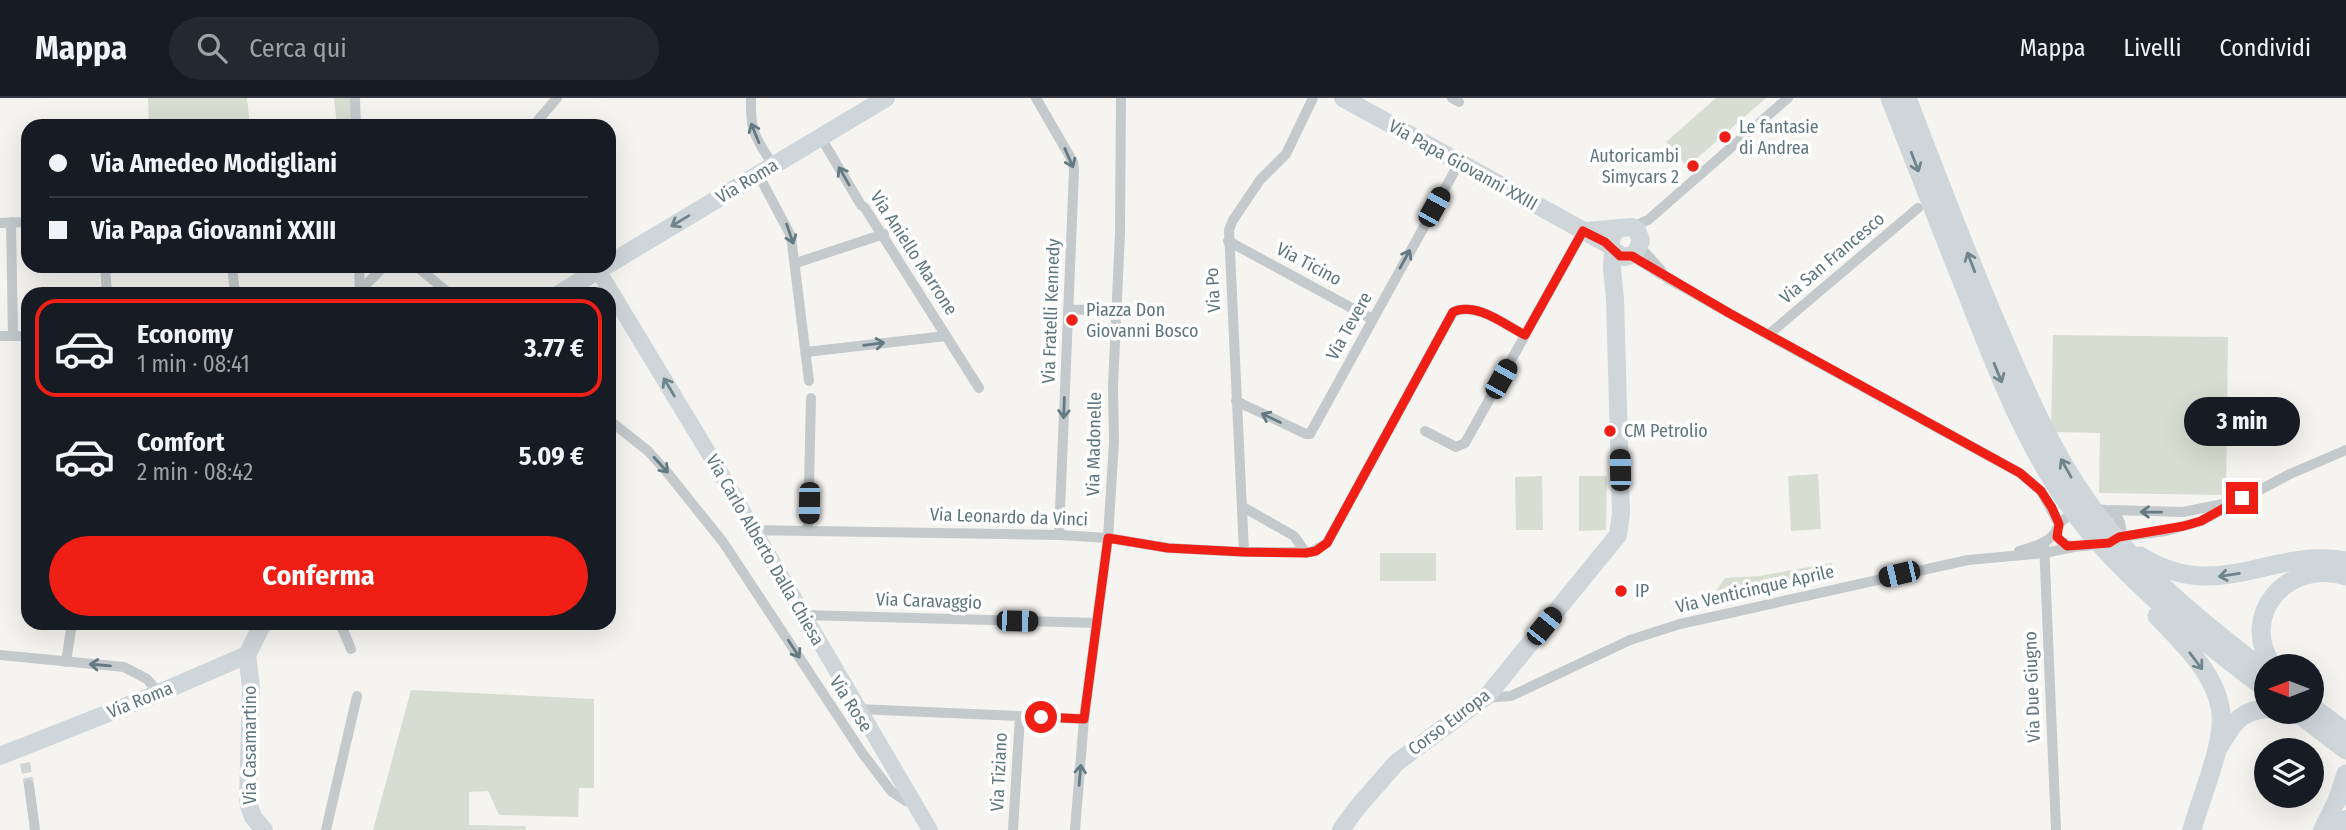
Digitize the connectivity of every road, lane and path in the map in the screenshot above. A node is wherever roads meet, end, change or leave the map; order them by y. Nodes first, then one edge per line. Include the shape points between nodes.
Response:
1 (355, 98) edge
2 (557, 98) edge
3 (751, 98) edge
4 (886, 98) edge
5 (1036, 98) edge
6 (1121, 98) edge
7 (1313, 98) edge
8 (1343, 98) edge
9 (1788, 98) edge
10 (1890, 98) edge
11 (1907, 98) edge
12 (356, 119) edge
13 (539, 119) edge
14 (820, 136) junction
15 (1458, 163) junction
16 (765, 169) junction
17 (1918, 208) dead end
18 (6, 222) edge
19 (1583, 231) junction
20 (884, 234) junction
21 (1228, 241) junction
22 (1629, 241) junction
23 (616, 260) edge
24 (796, 263) junction
25 (378, 273) edge
26 (424, 273) edge
27 (594, 273) edge
28 (365, 287) edge
29 (442, 287) edge
30 (571, 287) edge
31 (616, 288) edge
32 (1116, 309) junction
33 (1068, 310) junction
34 (1372, 319) junction
35 (1525, 335) junction
36 (1768, 335) junction
37 (0, 336) edge
38 (13, 336) junction
39 (21, 336) edge
40 (946, 336) junction
41 (806, 352) junction
42 (809, 381) dead end
43 (979, 388) dead end
44 (811, 398) dead end
45 (1236, 401) junction
46 (616, 426) edge
47 (1425, 431) dead end
48 (2346, 450) edge
49 (2030, 481) junction
50 (2242, 498) junction
51 (1243, 506) junction
52 (2105, 510) junction
53 (2058, 528) junction
54 (808, 529) junction
55 (753, 530) junction
56 (2091, 534) junction
57 (1059, 535) junction
58 (1108, 538) junction
59 (2121, 541) junction
60 (2074, 547) junction
61 (2044, 548) junction
62 (1244, 552) junction
63 (1306, 553) junction
64 (2346, 561) edge
65 (2302, 567) junction
66 (2346, 576) edge
67 (803, 615) junction
68 (1097, 623) junction
69 (71, 630) edge
70 (259, 630) edge
71 (343, 630) edge
72 (351, 649) dead end
73 (2266, 654) edge
74 (0, 655) edge
75 (247, 655) junction
76 (66, 662) junction
77 (2254, 663) edge
78 (1510, 667) junction
79 (2254, 680) edge
80 (1522, 692) junction
81 (159, 693) junction
82 (1494, 694) junction
83 (357, 696) dead end
84 (858, 709) junction
85 (2254, 711) edge
86 (1020, 716) junction
87 (1084, 719) junction
88 (2324, 720) edge
89 (2321, 724) edge
90 (2346, 732) edge
91 (2346, 750) edge
92 (2215, 754) junction
93 (0, 756) edge
94 (2346, 774) edge
95 (2346, 782) edge
96 (29, 785) tunnel mouth
97 (2337, 801) junction
98 (914, 802) junction
99 (2346, 819) edge
100 (2192, 829) edge
101 (35, 830) edge
102 (264, 830) edge
103 (326, 830) edge
104 (930, 830) edge
105 (1013, 830) edge
106 (1075, 830) edge
107 (1341, 830) edge
108 (2056, 830) edge
109 (2322, 830) edge
110 (2340, 830) edge

1 - 12 street
2 - 13 street
16 -> 3 street via 750,126
4 - 14 main road, Via Roma
5 -> 33 street, Via Fratelli Kennedy via 1073,166
6 - 32 street, Via Madonelle
7 - 21 street, Via Po via 1286,154 1265,174 1233,220
8 - 15 main road, Via Papa Giovanni XXIII
9 - 22 street
10 -> 56 highway via 2002,384 2051,476
59 -> 11 highway via 2071,479 2033,408
14 - 16 main road, Via Roma
20 -> 14 street, Via Aniello Marrone
15 - 19 main road, Via Papa Giovanni XXIII
34 -> 15 street, Via Tevere
16 -> 23 main road, Via Roma
16 -> 24 street via 791,236
17 - 36 street, Via San Francesco
18 - 38 street
19 - 22 main road
19 - 35 street
20 - 24 street
20 - 40 street, Via Aniello Marrone
21 - 34 street, Via Ticino
21 - 45 street, Via Po
22 - 36 street via 1670,280
22 - 78 main road, Corso Europa via 1615,299 1618,535
24 - 41 street
25 - 28 street
26 - 29 street
27 - 30 main road, Via Roma
55 -> 31 street, Via Carlo Alberto Dalla Chiesa
32 - 33 street
32 - 58 street, Via Madonelle
33 -> 57 street, Via Fratelli Kennedy
34 -> 45 street, Via Tevere via 1310,434
35 - 47 street via 1463,446 1452,446
35 - 63 street via 1474,309 1453,312 1327,543
36 - 49 street
37 - 38 street
38 - 39 street
41 -> 40 street
40 - 43 street, Via Aniello Marrone
41 - 42 street
44 - 54 street
45 - 51 street, Via Po
46 -> 98 street, Via Rose via 648,451 723,542 863,754 891,791
48 - 50 street
49 - 52 street
49 - 53 street via 2041,491
50 -> 52 street via 2183,512
50 - 59 street via 2201,521
51 - 62 street, Via Po
51 - 63 street via 1291,533
52 - 53 street via 2075,515
52 - 59 street via 2118,517
53 - 60 street via 2063,544
53 - 61 street
54 - 55 street, Via Leonardo da Vinci
54 - 57 street, Via Leonardo da Vinci
55 - 67 street, Via Carlo Alberto Dalla Chiesa
56 - 79 highway via 2148,594
56 -> 92 highway via 2113,568 2210,680 2221,715
57 - 58 street, Via Leonardo da Vinci
58 - 62 street, Via Leonardo da Vinci via 1168,548
58 - 68 street, Via Madonelle
59 - 60 street, Via Venticinque Aprile
65 -> 59 highway via 2193,576 2160,568
59 - 77 highway via 2169,593
60 - 61 street, Via Venticinque Aprile
61 - 80 street, Via Venticinque Aprile via 1968,559 1653,631
61 - 108 street, Via Due Giugno
62 - 63 street, Via Leonardo da Vinci
64 - 65 highway via 2325,558
65 - 66 highway
65 - 73 highway via 2268,603 2260,634
67 - 68 street, Via Caravaggio
67 - 84 street, Via Carlo Alberto Dalla Chiesa
68 - 87 street, Via Madonelle
69 - 76 street
70 - 75 main road
71 - 72 street
74 - 76 street
75 - 81 main road, Via Roma
75 - 102 main road, Via Casamartino via 251,687 248,803
81 -> 76 street via 147,679 124,667
78 - 80 street via 1510,684
78 - 82 main road, Corso Europa
80 - 82 street
81 - 93 main road, Via Roma via 22,755
82 - 107 main road, Corso Europa via 1396,762
83 - 103 street
84 - 86 street
84 - 98 street, Via Carlo Alberto Dalla Chiesa
85 - 92 highway via 2238,720
86 - 87 street
86 - 105 street, Via Tiziano
106 -> 87 street, Via Madonelle
88 - 90 highway
89 - 91 highway
92 - 100 highway
94 - 97 highway
95 - 97 main road
96 - 101 street
97 - 109 main road
98 - 104 street, Via Carlo Alberto Dalla Chiesa
99 - 110 main road

